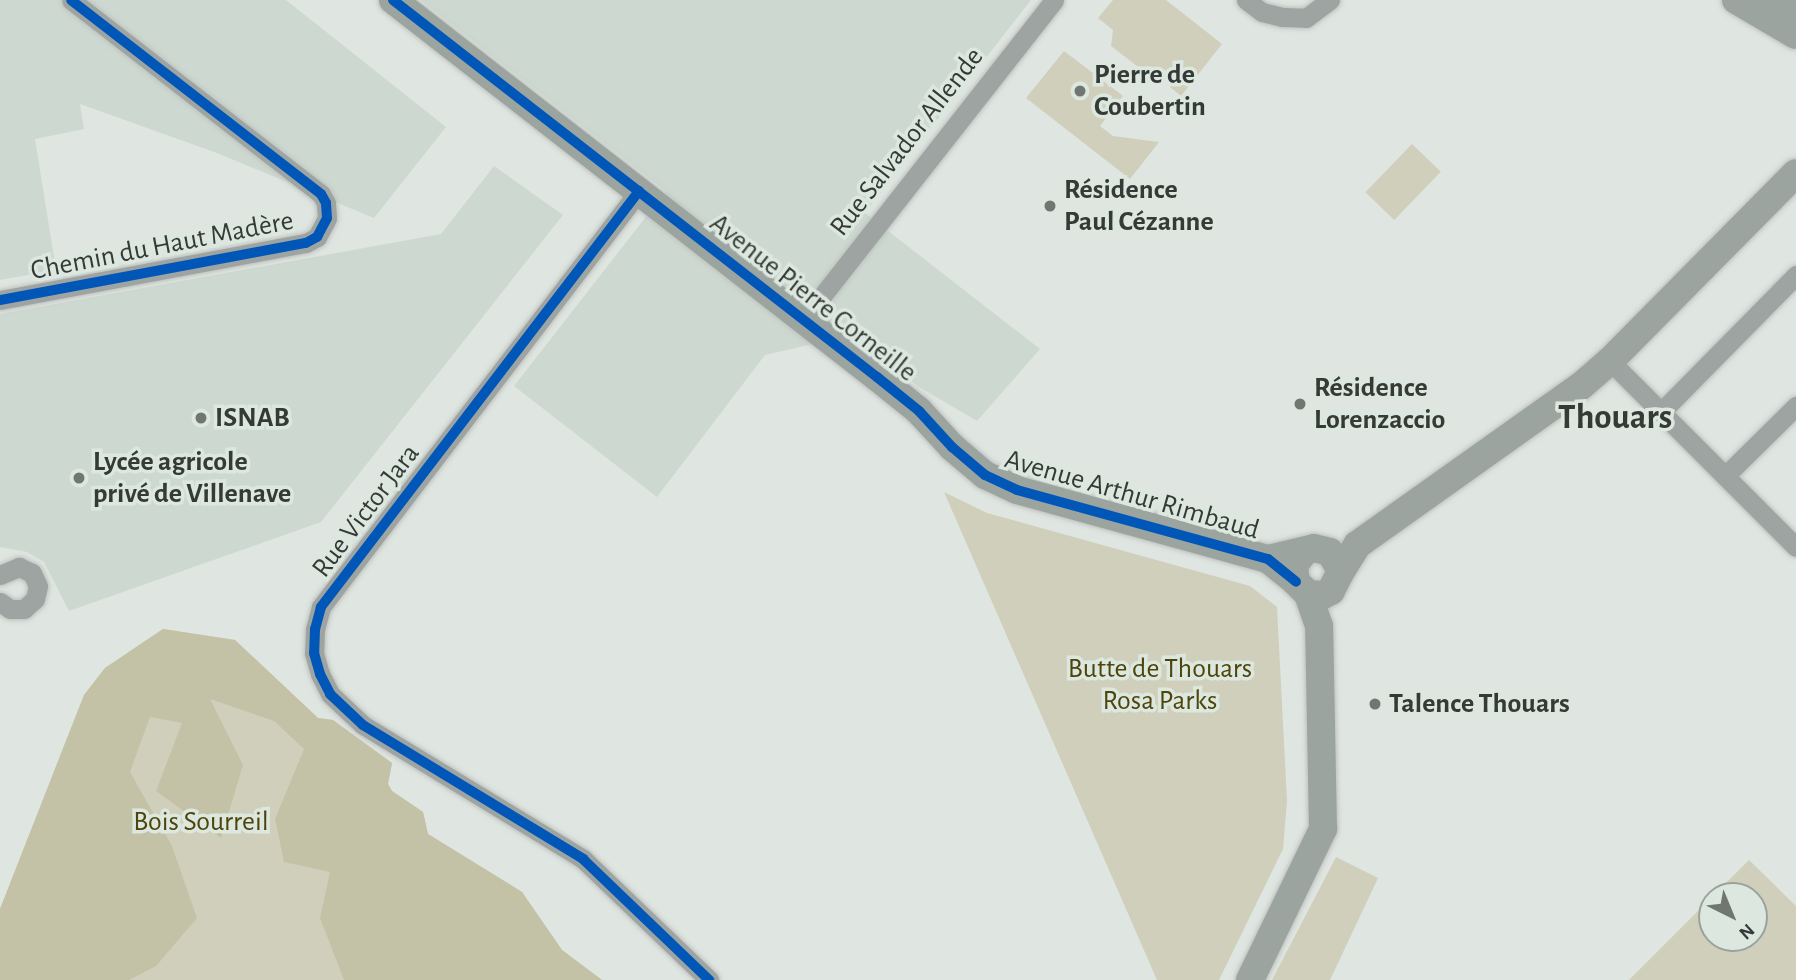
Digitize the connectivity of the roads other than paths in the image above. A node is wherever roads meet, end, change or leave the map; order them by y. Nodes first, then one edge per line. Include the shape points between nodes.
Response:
1 (71, 0) edge
2 (393, 0) edge
3 (1054, 0) edge
4 (1246, 0) edge
5 (1331, 0) edge
6 (1736, 0) edge
7 (1776, 0) edge
8 (1796, 11) edge
9 (1796, 34) edge
10 (1796, 173) edge
11 (639, 191) junction
12 (1796, 275) edge
13 (0, 300) edge
14 (804, 319) junction
15 (1610, 361) junction
16 (1796, 406) edge
17 (1660, 413) junction
18 (953, 447) joint
19 (1725, 476) junction
20 (1796, 547) edge
21 (1317, 573) junction
22 (0, 575) edge
23 (0, 602) edge
24 (709, 980) edge
25 (1250, 980) edge

1 - 13 street, Chemin du Haut Madère via 321,194 328,211 326,225 306,243
2 - 11 street, Avenue Pierre Corneille
3 - 14 street, Rue Salvador Allende
4 - 5 street via 1262,12 1306,18
6 - 9 street
7 - 8 street
10 - 15 street
11 - 14 street, Avenue Pierre Corneille
11 - 24 street, Rue Victor Jara via 321,607 314,653 330,694 363,725 583,859
12 - 17 street
14 - 18 street, Avenue Pierre Corneille via 919,411
15 - 17 street
15 - 21 street
16 - 19 street
17 - 19 street
18 - 21 street, Avenue Arthur Rimbaud via 985,475 1017,490
19 - 20 street
21 - 25 street via 1323,829
22 - 23 street via 19,567 32,573 38,586 35,600 24,609 10,609

